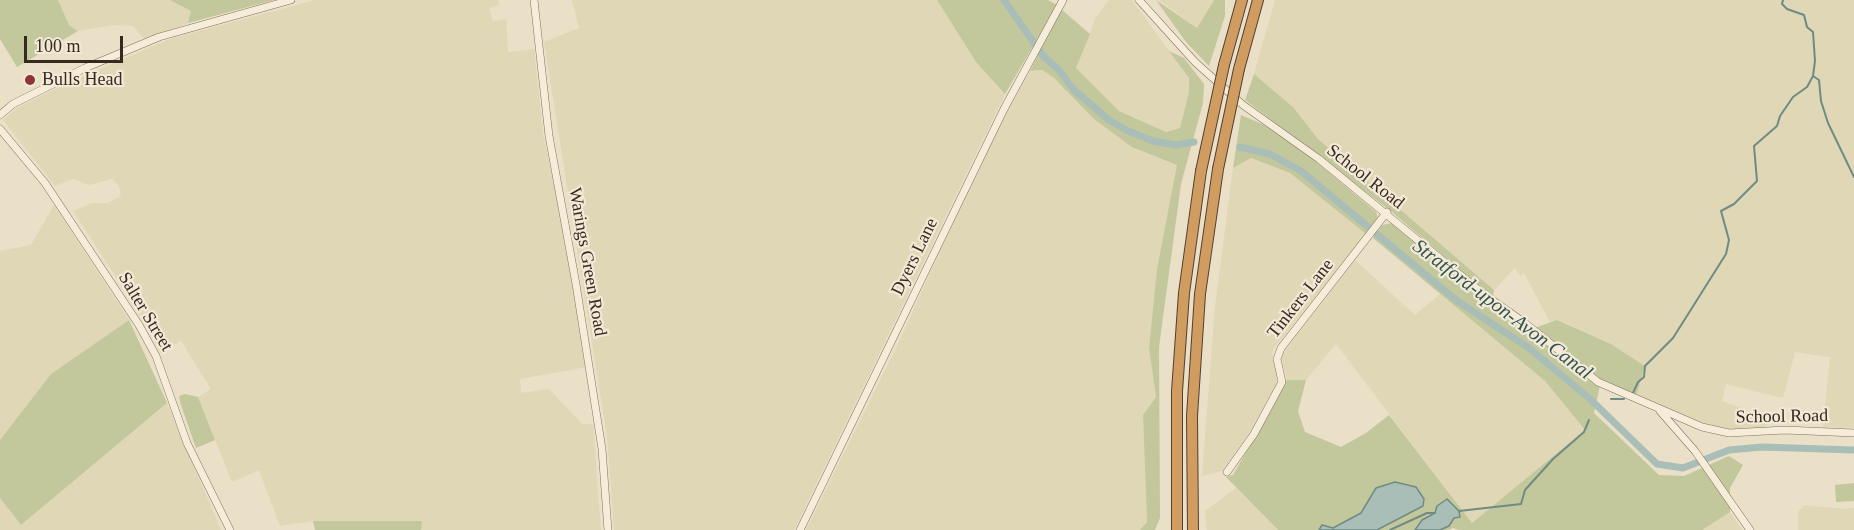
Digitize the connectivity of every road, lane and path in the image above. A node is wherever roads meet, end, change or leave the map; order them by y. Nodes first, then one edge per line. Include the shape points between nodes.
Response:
1 (291, 0) edge
2 (534, 0) edge
3 (1063, 0) edge
4 (1139, 0) edge
5 (1242, 0) edge
6 (1258, 0) edge
7 (0, 115) edge
8 (0, 129) edge
9 (1387, 212) junction
10 (1660, 411) junction
11 (1854, 432) edge
12 (1227, 472) dead end
13 (230, 530) edge
14 (608, 530) edge
15 (800, 530) edge
16 (1177, 530) edge
17 (1193, 530) edge
18 (1750, 530) edge

1 - 7 street via 159,37 23,98
2 - 14 street, Warings Green Road via 549,136 602,449
3 - 15 street, Dyers Lane via 1004,109
4 - 9 street, School Road via 1206,73 1243,105
5 - 16 highway, bridge via 1201,171 1184,293 1177,391
6 - 17 highway, bridge via 1218,169 1200,294 1192,416
8 - 13 street, Salter Street via 45,183 139,325 156,356 191,451
9 - 10 street, School Road via 1574,365 1598,382
9 - 12 street, Tinkers Lane via 1281,348 1277,358 1282,382 1254,434
10 - 11 street, School Road via 1702,428 1729,433
10 - 18 street via 1695,451

